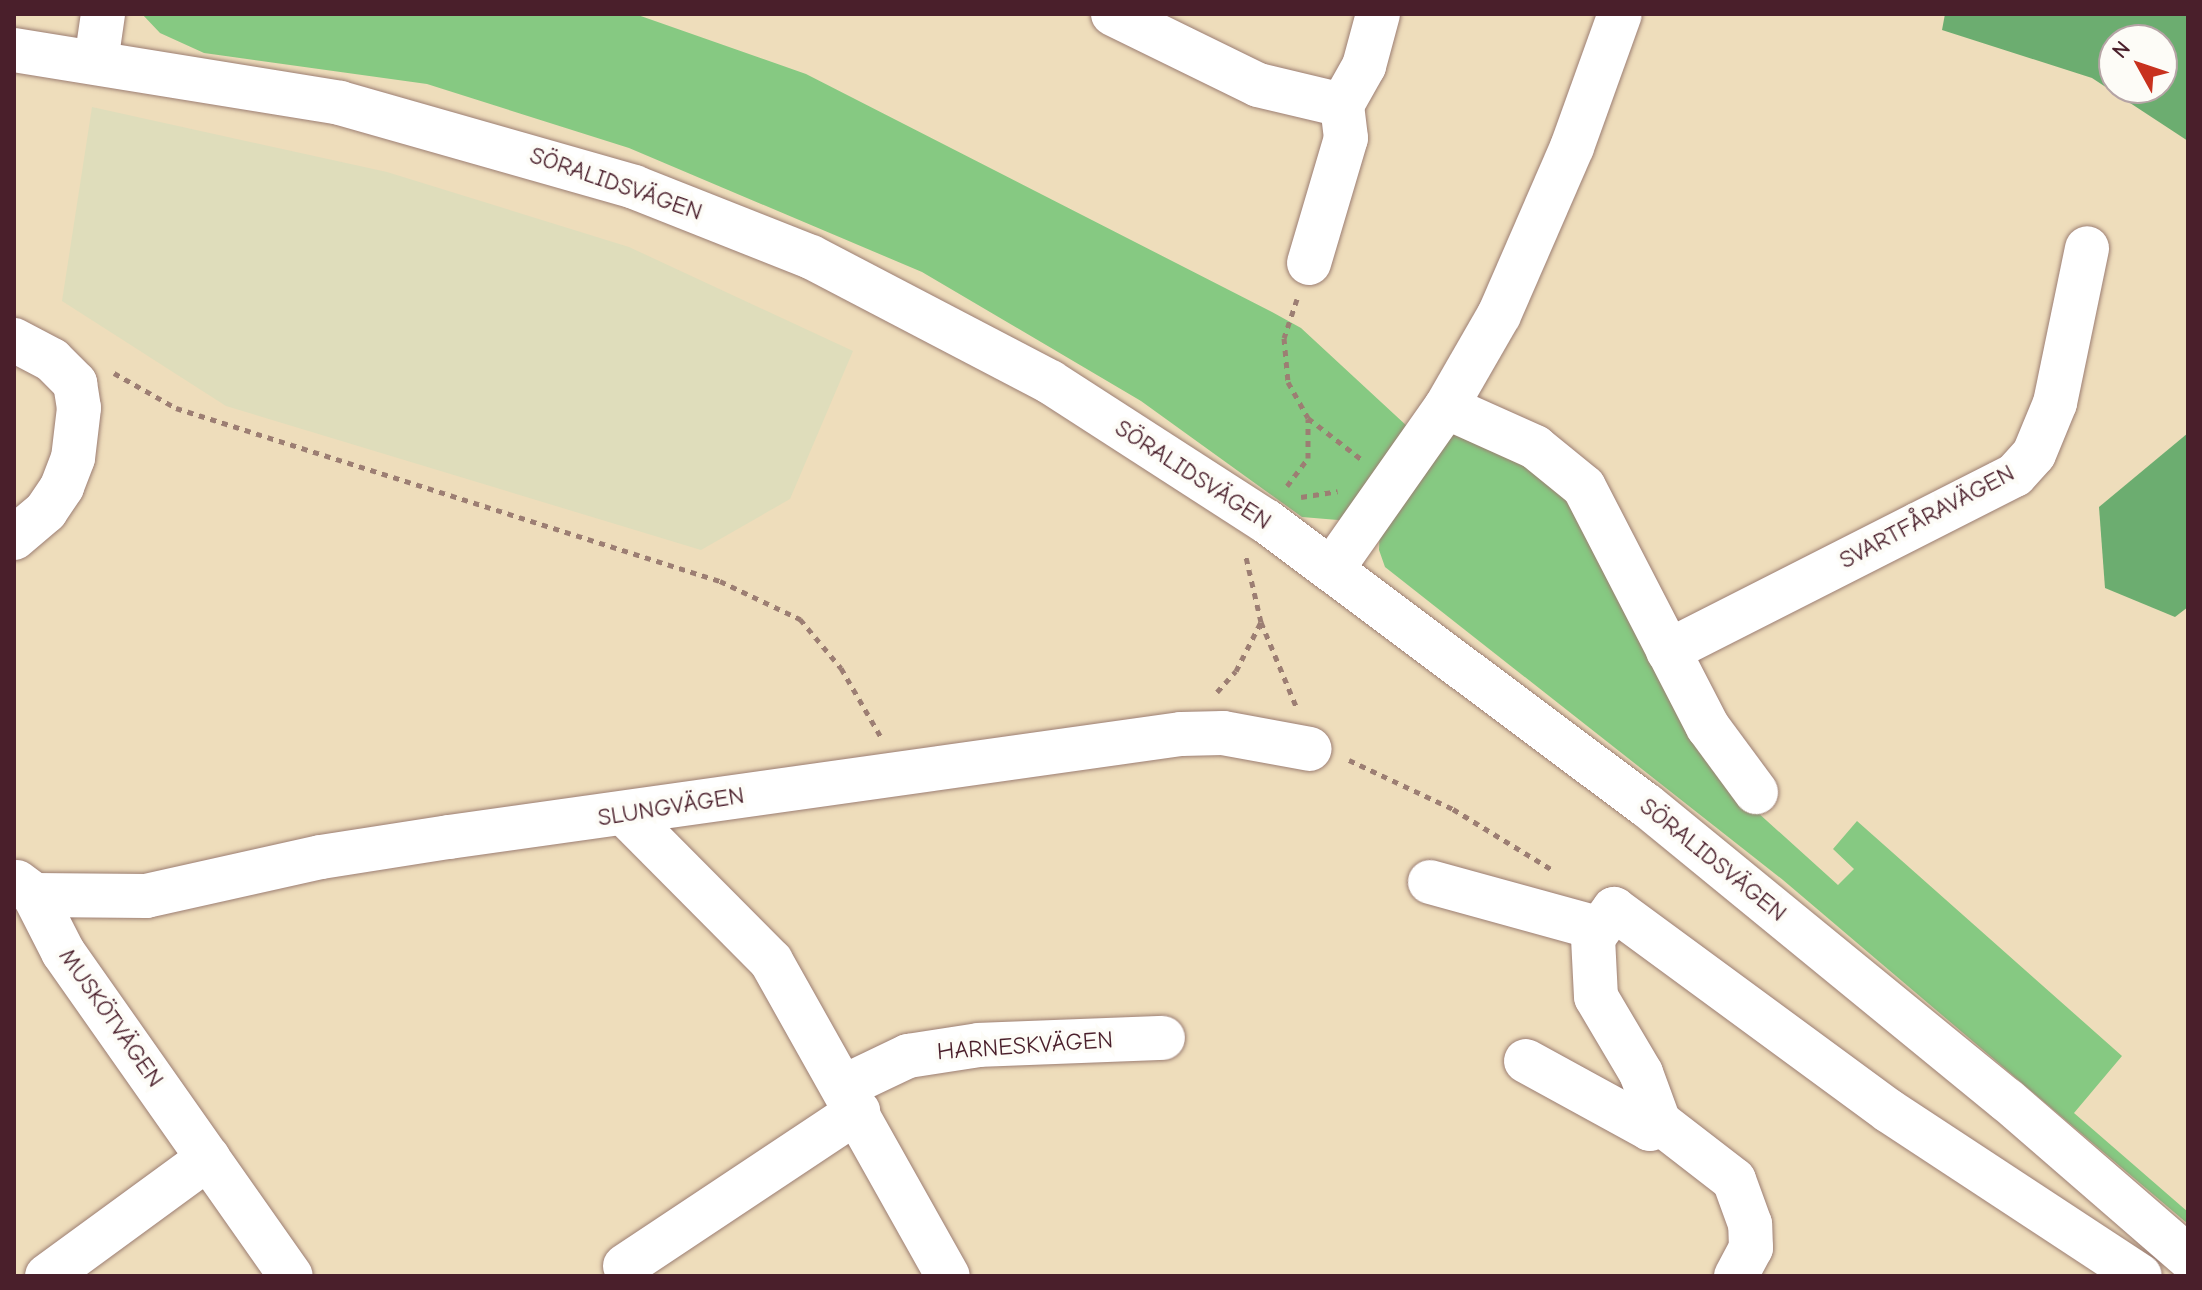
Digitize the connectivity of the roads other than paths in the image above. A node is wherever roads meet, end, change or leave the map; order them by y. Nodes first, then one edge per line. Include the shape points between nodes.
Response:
1 (103, 14) edge
2 (1113, 14) edge
3 (1378, 14) edge
4 (1620, 14) edge
5 (14, 50) edge
6 (96, 62) junction
7 (1342, 105) junction
8 (2087, 248) dead end
9 (1309, 263) road end
10 (14, 340) edge
11 (1446, 407) junction
12 (14, 538) edge
13 (1332, 569) junction
14 (1668, 651) junction
15 (1310, 749) road end
16 (1756, 792) dead end
17 (626, 815) junction
18 (1430, 882) dead end
19 (24, 888) edge
20 (1605, 918) junction
21 (1163, 1038) dead end
22 (1526, 1061) dead end
23 (852, 1098) junction
24 (1659, 1122) junction
25 (208, 1158) junction
26 (2188, 1257) edge
27 (625, 1266) dead end
28 (47, 1276) edge
29 (291, 1276) edge
30 (948, 1276) edge
31 (1736, 1276) edge
32 (2140, 1276) edge

1 - 6 street
2 - 7 street via 1258,85
3 - 7 street via 1364,66
4 - 11 street via 1522,269
5 - 6 street, SÖRALIDSVÄGEN
6 - 13 street, SÖRALIDSVÄGEN via 227,82 426,124 634,187 727,222 892,296 1050,382 1255,531
7 - 9 street via 1346,138
8 - 14 street, SVARTFÅRAVÄGEN via 2046,430 2015,475
10 - 12 street via 52,360 75,383 79,408 73,458 62,487 46,511
11 - 13 street
11 - 14 street via 1494,425 1569,470 1584,487
13 - 26 street, SÖRALIDSVÄGEN via 1646,805 2007,1100
14 - 16 street via 1708,727
15 - 17 street, SLUNGVÄGEN via 1223,733 1181,734
17 - 19 street, SLUNGVÄGEN via 321,857 146,896
17 - 23 street via 771,961
18 - 20 street
19 - 25 street, MUSKÖTVÄGEN
20 - 24 street via 1596,997 1641,1073
20 - 32 street
21 - 23 street, HARNESKVÄGEN via 979,1045 923,1054
22 - 24 street via 1650,1129
23 - 27 street, HARNESKVÄGEN
23 - 30 street
24 - 31 street via 1734,1180 1750,1224 1751,1248
25 - 28 street
25 - 29 street, MUSKÖTVÄGEN

